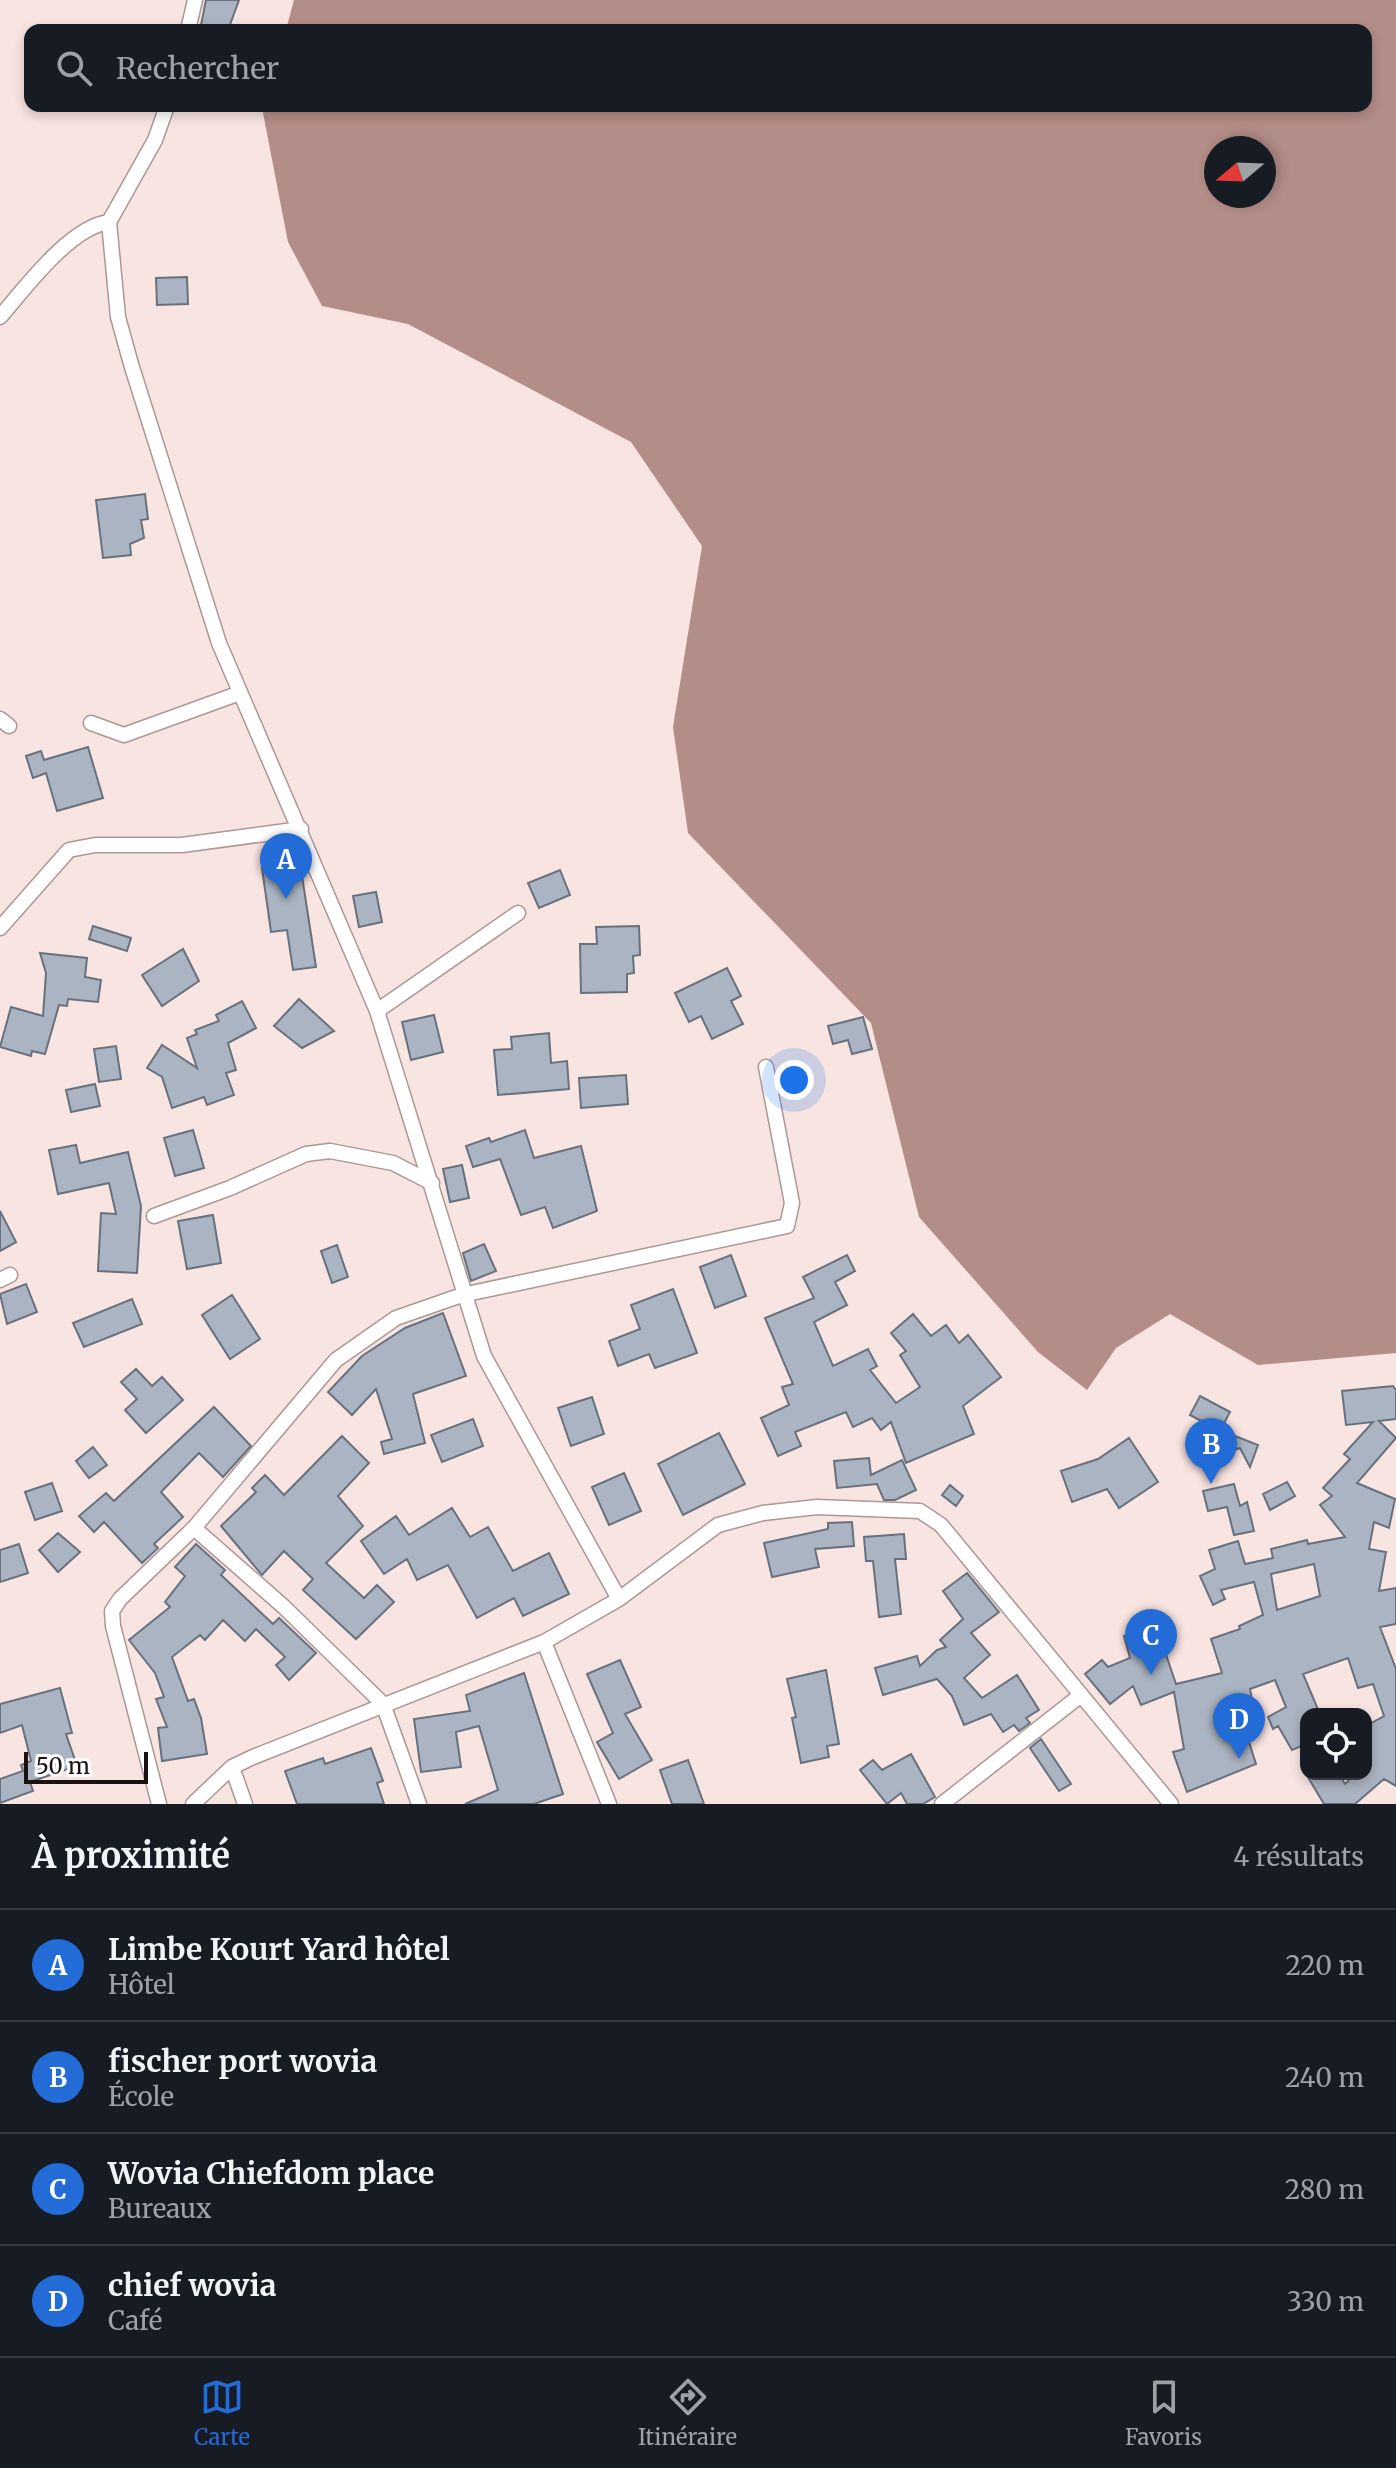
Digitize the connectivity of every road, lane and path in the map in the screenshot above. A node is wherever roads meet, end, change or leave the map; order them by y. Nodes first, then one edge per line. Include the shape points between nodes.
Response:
1 (192, 2) edge
2 (189, 24) edge
3 (165, 112) edge
4 (109, 222) junction
5 (0, 317) edge
6 (240, 693) junction
7 (91, 723) dead end
8 (301, 829) junction
9 (518, 913) dead end
10 (0, 928) edge
11 (377, 1011) junction
12 (766, 1067) dead end
13 (432, 1183) junction
14 (154, 1216) dead end
15 (462, 1295) junction
16 (194, 1528) junction
17 (619, 1599) junction
18 (544, 1642) junction
19 (1081, 1695) junction
20 (383, 1704) junction
21 (232, 1767) junction
22 (159, 1804) edge
23 (193, 1804) edge
24 (245, 1804) edge
25 (419, 1804) edge
26 (609, 1804) edge
27 (942, 1804) edge
28 (1171, 1804) edge

1 - 2 street
3 - 4 street
4 - 5 street via 95,224 69,243
4 - 6 street via 122,332 194,568
6 - 7 street via 124,735
6 - 8 street
8 - 10 street via 182,845 69,850
8 - 11 street
9 - 11 street
11 - 13 street
12 - 15 street via 792,1203 787,1226
13 - 14 street via 393,1163 330,1151 306,1154
13 - 15 street
15 - 16 street via 396,1318 336,1360
15 - 17 street via 505,1397
16 - 20 street
16 - 22 street via 112,1611
17 - 18 street
17 - 19 street via 718,1525 817,1507 920,1511 941,1525
18 - 20 street
18 - 26 street
19 - 27 street
19 - 28 street
20 - 21 street
20 - 25 street
21 - 23 street
21 - 24 street

